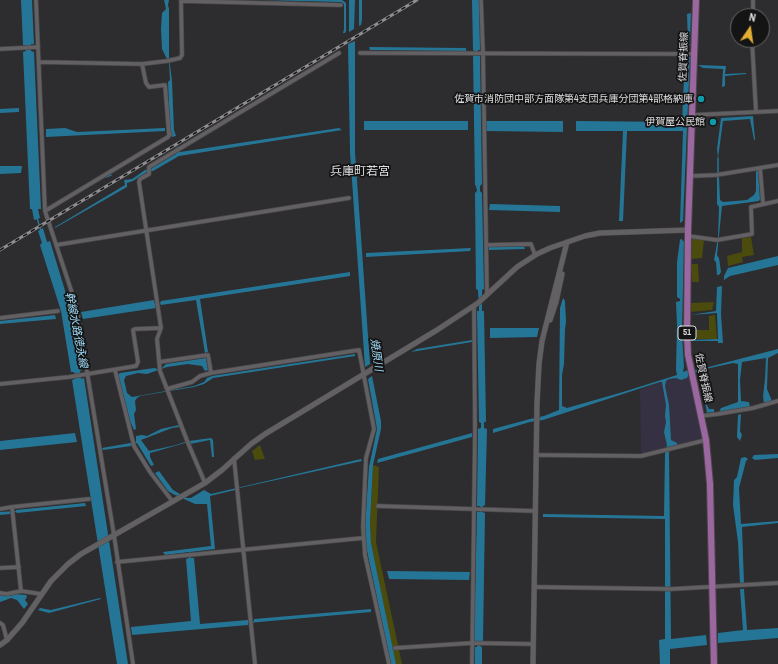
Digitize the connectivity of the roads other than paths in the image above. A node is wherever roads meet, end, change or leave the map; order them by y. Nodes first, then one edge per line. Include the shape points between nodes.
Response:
1 (36, 0) edge
2 (181, 0) edge
3 (481, 0) edge
4 (696, 0) edge
5 (257, 1) edge
6 (341, 5) dead end
7 (38, 48) junction
8 (752, 48) edge
9 (0, 49) edge
10 (360, 52) dead end
11 (339, 53) dead end
12 (481, 53) junction
13 (693, 54) junction
14 (39, 62) junction
15 (142, 64) junction
16 (778, 111) edge
17 (756, 112) junction
18 (693, 115) junction
19 (778, 165) edge
20 (760, 170) junction
21 (691, 176) junction
22 (349, 198) dead end
23 (778, 201) edge
24 (763, 204) junction
25 (45, 211) junction
26 (146, 230) junction
27 (685, 232) junction
28 (567, 242) junction
29 (56, 245) junction
30 (486, 245) junction
31 (536, 255) junction
32 (485, 297) junction
33 (476, 304) junction
34 (58, 311) dead end
35 (0, 318) edge
36 (161, 328) junction
37 (159, 362) junction
38 (115, 370) junction
39 (211, 373) junction
40 (87, 374) junction
41 (363, 375) junction
42 (0, 384) edge
43 (167, 388) junction
44 (778, 401) edge
45 (701, 416) junction
46 (706, 440) junction
47 (536, 455) junction
48 (234, 458) junction
49 (205, 483) junction
50 (88, 499) dead end
51 (173, 502) junction
52 (378, 506) dead end
53 (0, 508) edge
54 (12, 508) junction
55 (474, 509) junction
56 (536, 511) junction
57 (112, 536) junction
58 (363, 538) junction
59 (244, 550) junction
60 (117, 562) junction
61 (18, 567) junction
62 (0, 568) edge
63 (778, 583) edge
64 (534, 587) junction
65 (712, 588) junction
66 (21, 591) junction
67 (0, 593) edge
68 (42, 594) junction
69 (0, 623) edge
70 (7, 640) junction
71 (472, 643) junction
72 (533, 644) junction
73 (0, 645) edge
74 (395, 648) dead end
75 (133, 664) edge
76 (255, 664) edge
77 (389, 664) edge
78 (472, 664) edge
79 (533, 664) edge
80 (714, 664) edge

1 - 7 street
2 - 5 street
2 - 15 street via 182,55 169,61
3 - 12 street
4 - 13 main road, 佐賀脊振線 / 51
5 - 6 street
7 - 9 street
7 - 14 street
8 - 17 street
10 - 12 street
11 - 26 street via 149,170 139,182
12 - 13 street
12 - 30 street
13 - 18 main road, 佐賀脊振線 / 51
14 - 15 street
14 - 25 street
15 - 25 street via 149,87 165,85 168,137
16 - 17 street
17 - 18 street
18 - 21 main road, 佐賀脊振線 / 51
19 - 20 street
20 - 21 street
20 - 24 street
21 - 27 main road, 佐賀脊振線 / 51
22 - 26 street
23 - 24 street
24 - 27 street via 751,207 752,234 719,240
25 - 29 street
26 - 29 street
26 - 36 street
27 - 28 street via 600,233
27 - 45 main road, 佐賀脊振線 / 51 via 688,355
28 - 31 street
28 - 47 street via 556,302 541,350
29 - 40 street via 76,305
30 - 31 street via 531,244
30 - 32 street
31 - 32 street via 517,268
32 - 33 street
33 - 41 street
33 - 55 street
34 - 35 street
36 - 37 street via 157,339
36 - 38 street via 135,328 133,330 138,364
37 - 39 street via 208,355
37 - 43 street
38 - 40 street
38 - 51 street via 134,444 150,472
39 - 41 street via 359,350
39 - 43 street via 192,382
40 - 42 street
40 - 57 street
41 - 48 street via 265,434
41 - 58 street via 374,429 366,458
43 - 49 street
44 - 45 street via 753,408
45 - 46 main road, 佐賀脊振線 / 51
46 - 47 street via 641,456
46 - 65 main road, 佐賀脊振線 / 51 via 710,484
47 - 56 street
48 - 49 street
48 - 59 street
49 - 51 street
50 - 54 street
51 - 57 street
52 - 55 street
53 - 54 street
54 - 61 street
55 - 56 street
55 - 71 street
56 - 64 street
57 - 60 street
57 - 68 street via 68,564
58 - 59 street
58 - 77 street
59 - 60 street
59 - 76 street
60 - 75 street
61 - 62 street
61 - 66 street
63 - 65 street
64 - 65 street
64 - 72 street
65 - 80 main road, 佐賀脊振線 / 51
66 - 67 street
66 - 68 street
68 - 70 street
69 - 70 street via 3,625
70 - 73 street
71 - 72 street
71 - 74 street
71 - 78 street
72 - 79 street

